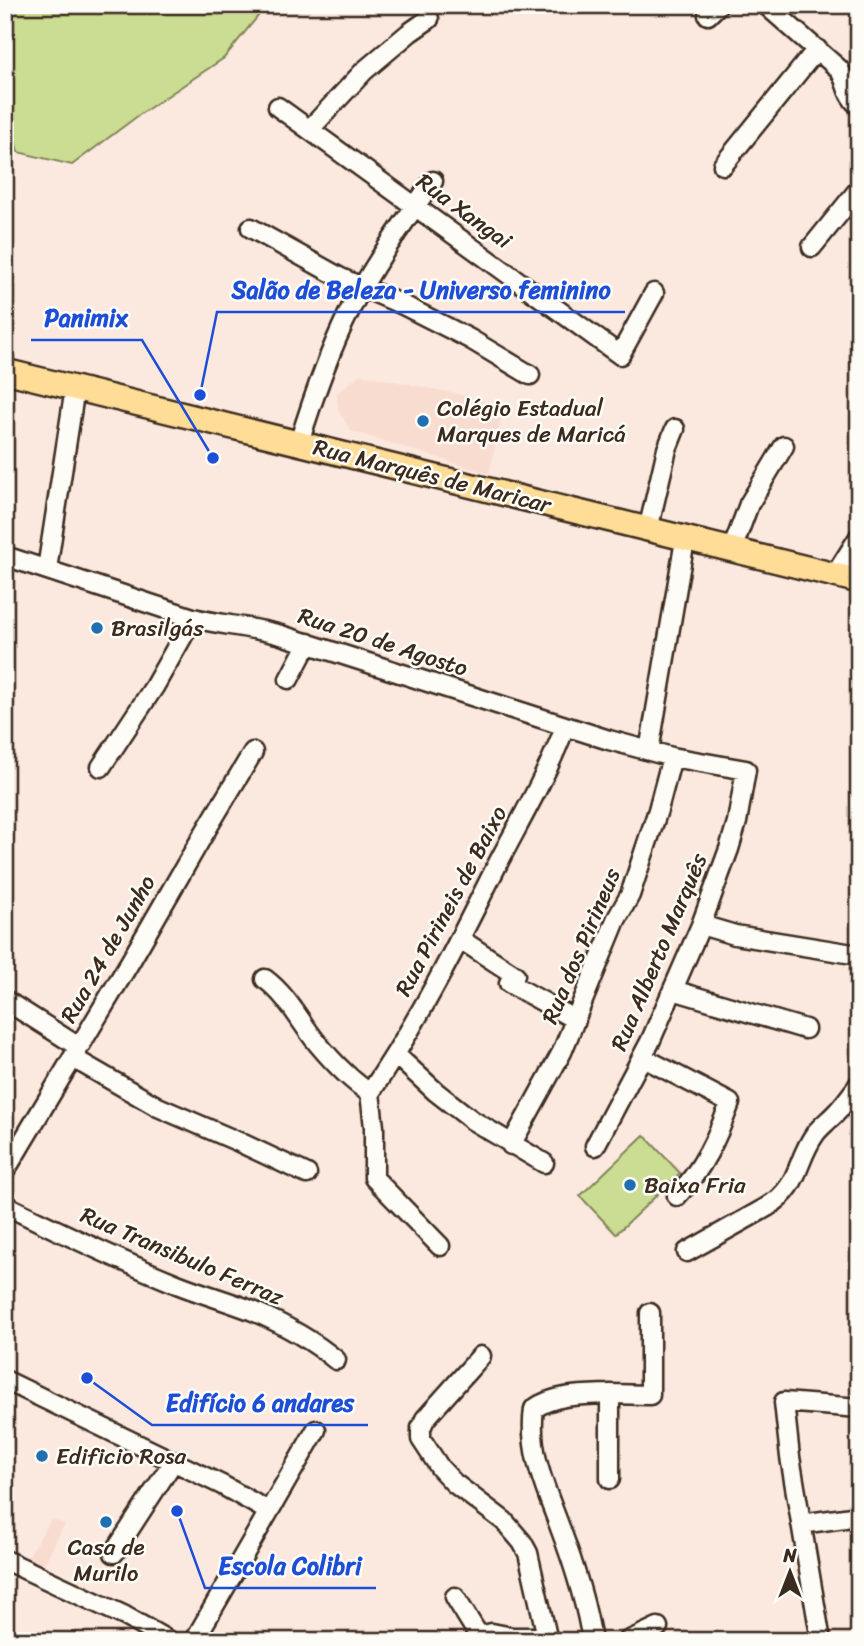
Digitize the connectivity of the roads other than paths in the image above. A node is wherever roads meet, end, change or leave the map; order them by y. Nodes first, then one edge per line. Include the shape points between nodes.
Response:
1 (766, 5) edge
2 (429, 19) dead end
3 (817, 49) junction
4 (859, 106) edge
5 (278, 107) dead end
6 (310, 129) junction
7 (723, 165) dead end
8 (433, 181) dead end
9 (859, 189) edge
10 (415, 206) junction
11 (251, 228) dead end
12 (812, 247) dead end
13 (362, 288) junction
14 (654, 293) dead end
15 (5, 372) edge
16 (530, 375) dead end
17 (75, 388) junction
18 (675, 429) dead end
19 (299, 443) junction
20 (784, 446) dead end
21 (648, 530) junction
22 (859, 537) edge
23 (685, 540) junction
24 (732, 550) junction
25 (5, 556) edge
26 (47, 569) junction
27 (835, 575) junction
28 (859, 581) edge
29 (193, 618) junction
30 (308, 643) junction
31 (289, 679) dead end
32 (565, 727) junction
33 (649, 751) junction
34 (253, 752) dead end
35 (672, 757) junction
36 (101, 767) dead end
37 (746, 770) joint
38 (701, 925) junction
39 (460, 939) junction
40 (859, 956) edge
41 (265, 979) dead end
42 (673, 990) junction
43 (5, 1000) edge
44 (576, 1020) junction
45 (804, 1029) dead end
46 (76, 1053) junction
47 (396, 1055) junction
48 (642, 1057) junction
49 (859, 1084) edge
50 (370, 1093) junction
51 (512, 1145) junction
52 (595, 1146) dead end
53 (544, 1163) dead end
54 (5, 1171) edge
55 (307, 1174) dead end
56 (677, 1195) dead end
57 (5, 1205) edge
58 (440, 1246) dead end
59 (687, 1252) dead end
60 (650, 1313) dead end
61 (481, 1356) dead end
62 (337, 1360) dead end
63 (5, 1380) edge
64 (610, 1394) junction
65 (859, 1408) edge
66 (316, 1430) dead end
67 (173, 1462) junction
68 (610, 1479) dead end
69 (268, 1511) junction
70 (859, 1516) edge
71 (801, 1524) junction
72 (114, 1553) dead end
73 (5, 1560) edge
74 (455, 1597) dead end
75 (658, 1627) dead end
76 (548, 1639) edge
77 (169, 1641) edge
78 (194, 1641) edge
79 (592, 1641) edge
80 (628, 1641) edge
81 (821, 1641) edge

1 - 3 street
2 - 6 street via 364,71
3 - 4 street via 843,74 848,94
3 - 7 street
5 - 6 street, Rua Xangai
6 - 10 street, Rua Xangai
8 - 10 street
9 - 12 street
10 - 13 street
10 - 14 street, Rua Xangai via 620,355
11 - 13 street
13 - 16 street via 403,304
13 - 19 street via 317,386
15 - 17 main road, Rua Marquês de Maricar
17 - 19 main road, Rua Marquês de Maricar
17 - 26 street
18 - 21 street
19 - 21 main road, Rua Marquês de Maricar
20 - 24 street via 749,504
21 - 23 main road, Rua Marquês de Maricar
22 - 27 street
23 - 24 main road, Rua Marquês de Maricar
23 - 33 street
24 - 27 main road, Rua Marquês de Maricar
25 - 26 street, Rua 20 de Agosto
26 - 29 street, Rua 20 de Agosto
27 - 28 main road, Rua Marquês de Maricar
29 - 30 street, Rua 20 de Agosto
29 - 36 street
30 - 31 street
30 - 32 street, Rua 20 de Agosto
32 - 33 street, Rua 20 de Agosto
32 - 39 street, Rua Pirineis de Baixo
33 - 35 street, Rua 20 de Agosto
34 - 46 street, Rua 24 de Junho
35 - 37 street, Rua 20 de Agosto
35 - 44 street, Rua dos Pirineus via 643,860
37 - 38 street, Rua Alberto Marquês via 737,822
38 - 40 street
38 - 42 street, Rua Alberto Marquês
39 - 44 street via 515,975 509,983
39 - 47 street, Rua Pirineis de Baixo
41 - 50 street via 283,994 317,1043
42 - 45 street
42 - 48 street, Rua Alberto Marquês
43 - 46 street
44 - 51 street, Rua dos Pirineus
46 - 54 street, Rua 24 de Junho
46 - 55 street via 158,1107
47 - 50 street, Rua Pirineis de Baixo
47 - 51 street via 455,1107
48 - 52 street, Rua Alberto Marquês
48 - 56 street via 730,1103 710,1153
49 - 59 street via 811,1140 777,1201
50 - 58 street via 374,1178
51 - 53 street
57 - 62 street, Rua Transibulo Ferraz via 126,1263 278,1322
60 - 64 street via 650,1395
61 - 76 street via 425,1419 421,1439 454,1483 522,1542
63 - 67 street
64 - 68 street
64 - 79 street via 542,1403 534,1409 533,1418 536,1459 579,1583
65 - 71 street via 784,1402
66 - 69 street
67 - 69 street
67 - 72 street
69 - 78 street
70 - 71 street
71 - 81 street
73 - 77 street
74 - 76 street via 479,1636 492,1633
75 - 80 street

